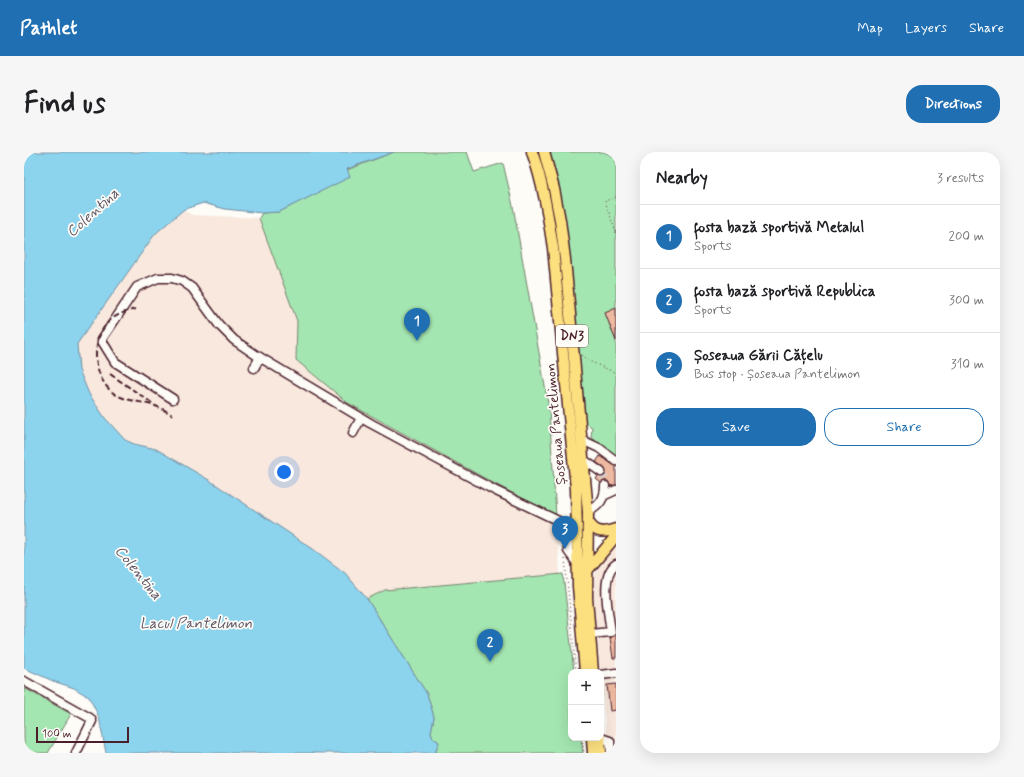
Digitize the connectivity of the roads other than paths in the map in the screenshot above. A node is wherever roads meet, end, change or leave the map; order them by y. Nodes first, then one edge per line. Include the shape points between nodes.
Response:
1 (532, 152) edge
2 (544, 152) edge
3 (260, 357) junction
4 (254, 368) dead end
5 (174, 399) dead end
6 (361, 418) junction
7 (353, 433) dead end
8 (582, 440) junction
9 (584, 460) junction
10 (616, 461) edge
11 (601, 472) tunnel mouth
12 (606, 486) tunnel mouth
13 (616, 490) edge
14 (605, 495) junction
15 (577, 512) junction
16 (588, 516) junction
17 (569, 526) junction
18 (616, 529) edge
19 (616, 536) edge
20 (577, 563) junction
21 (616, 564) edge
22 (587, 571) junction
23 (578, 586) junction
24 (614, 632) edge
25 (590, 634) junction
26 (585, 669) edge
27 (593, 669) edge
28 (616, 673) edge
29 (604, 675) edge
30 (24, 681) edge
31 (592, 741) edge
32 (600, 741) edge
33 (613, 741) edge
34 (76, 753) edge
35 (593, 753) edge
36 (601, 753) edge
37 (611, 753) edge

1 - 15 main road, Șoseaua Pantelimon / DN3 via 543,192 553,248
2 - 8 main road, Șoseaua Pantelimon / DN3 via 560,220
3 - 4 street
3 - 5 street via 226,333 192,288 182,281 162,278 146,282 135,290 102,341 115,362
3 - 6 street
6 - 7 street
6 - 17 street via 494,490
8 - 9 main road, Șoseaua Pantelimon / DN3
8 - 10 street via 599,448
9 - 11 street
9 - 16 main road, Șoseaua Pantelimon / DN3
12 - 14 street
13 - 14 street
14 - 16 street
15 - 17 street
15 - 20 main road, Șoseaua Pantelimon / DN3
16 - 18 main road via 593,529 599,532
16 - 22 main road, Șoseaua Pantelimon / DN3
17 - 20 street via 568,551
19 - 22 main road
20 - 22 main road
20 - 23 main road, Șoseaua Pantelimon / DN3
21 - 24 street via 610,570 606,586
22 - 23 main road
22 - 25 main road, Șoseaua Pantelimon / DN3
23 - 26 main road, Șoseaua Pantelimon / DN3
24 - 25 street
25 - 27 main road, Șoseaua Pantelimon / DN3
28 - 29 street
30 - 34 street via 92,721
31 - 35 main road
32 - 36 main road
33 - 37 street

